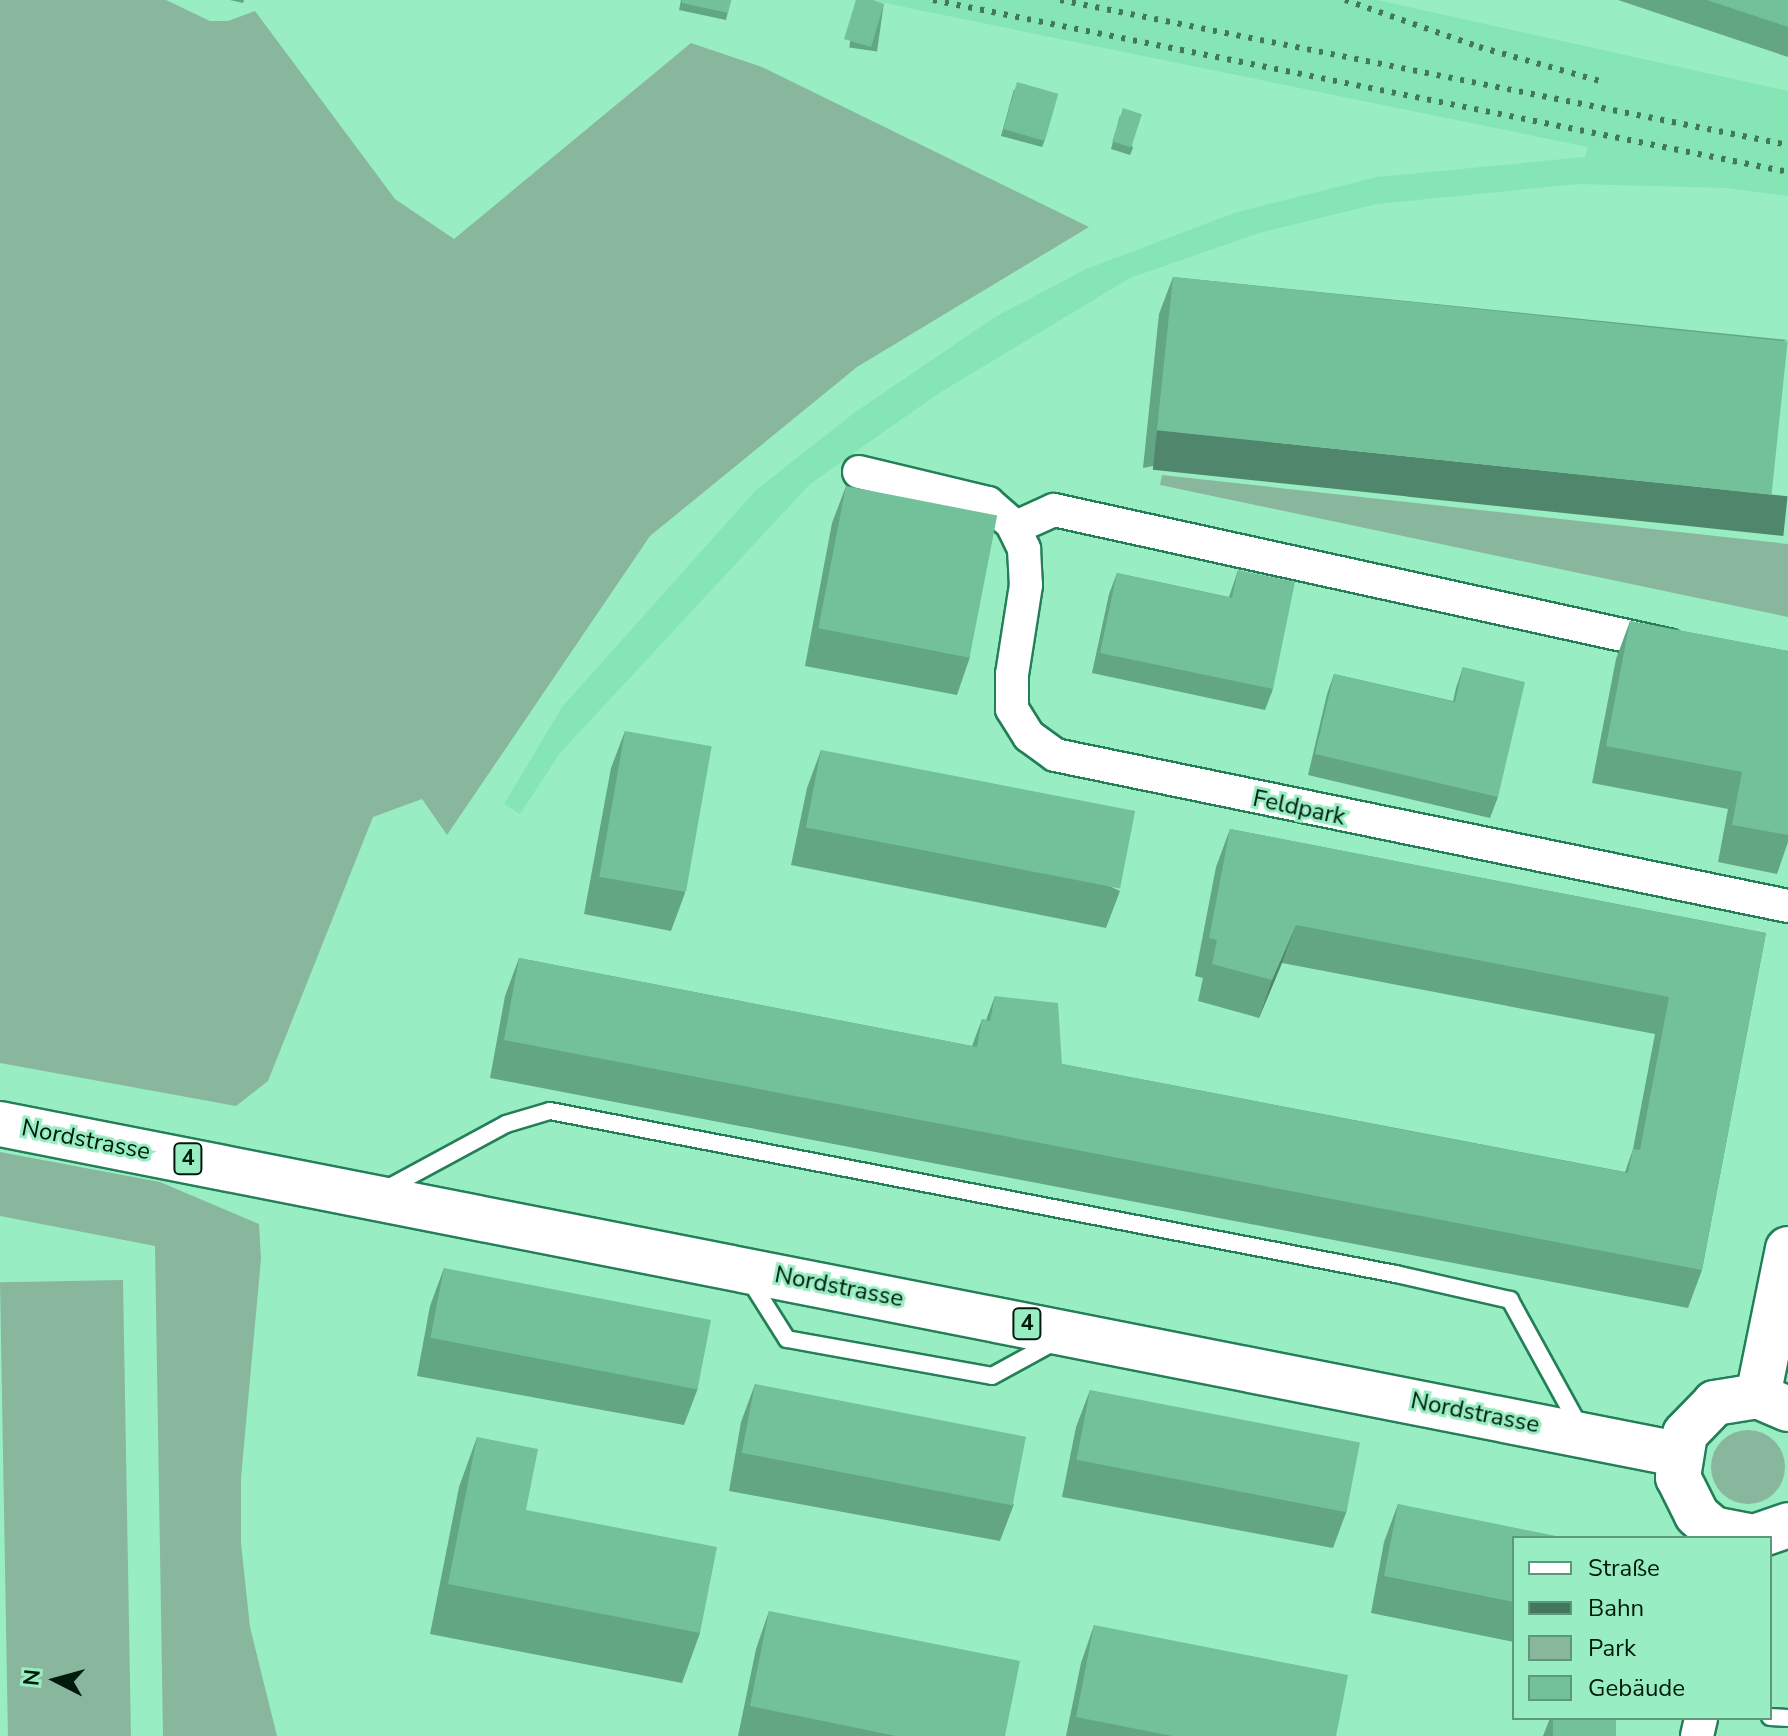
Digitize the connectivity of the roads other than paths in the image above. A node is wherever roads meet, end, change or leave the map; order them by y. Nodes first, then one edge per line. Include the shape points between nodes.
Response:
1 (859, 472) dead end
2 (1014, 528) junction
3 (1696, 651) edge
4 (1788, 906) edge
5 (0, 1124) edge
6 (375, 1195) junction
7 (1788, 1249) edge
8 (742, 1268) junction
9 (1070, 1333) junction
10 (1773, 1402) edge
11 (1584, 1434) junction
12 (1678, 1454) junction
13 (1788, 1525) edge
14 (1731, 1536) edge
15 (1757, 1536) edge

1 - 2 street via 988,503
2 - 3 street via 1054,510
2 - 4 street, Feldpark via 1024,549 1026,585 1012,709 1029,736 1055,755
5 - 6 main road, Nordstrasse / 4
6 - 8 main road, Nordstrasse / 4
6 - 11 lane via 506,1124 550,1111 1365,1268 1510,1300
7 - 10 main road
8 - 9 main road, Nordstrasse / 4
8 - 9 lane via 787,1339 992,1376
9 - 11 main road, Nordstrasse / 4
10 - 12 main road via 1736,1396 1707,1410 1685,1434
11 - 12 main road, Nordstrasse / 4
12 - 14 main road via 1678,1477 1690,1506 1713,1529
13 - 15 main road

